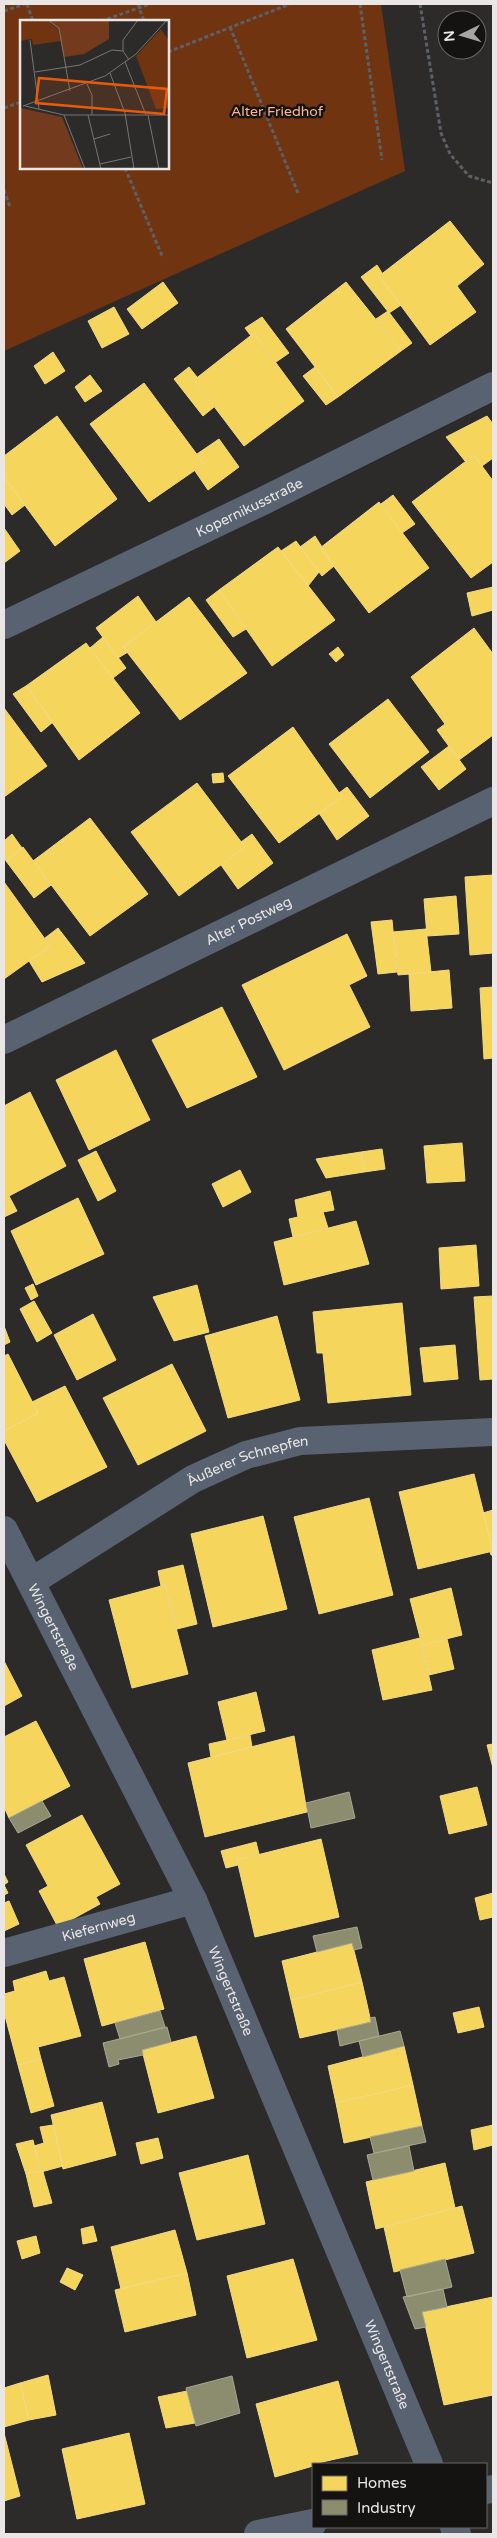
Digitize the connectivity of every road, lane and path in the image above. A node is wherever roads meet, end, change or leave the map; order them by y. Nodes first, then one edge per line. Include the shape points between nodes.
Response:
1 (26, 4) edge
2 (150, 4) edge
3 (290, 4) edge
4 (360, 4) edge
5 (420, 4) edge
6 (139, 6) edge
7 (4, 12) edge
8 (33, 20) edge
9 (104, 20) edge
10 (144, 20) edge
11 (230, 27) junction
12 (169, 52) edge
13 (20, 102) edge
14 (4, 108) edge
15 (382, 160) dead end
16 (125, 169) edge
17 (493, 183) edge
18 (4, 190) edge
19 (298, 193) dead end
20 (10, 207) dead end
21 (163, 258) dead end
22 (493, 386) edge
23 (4, 625) edge
24 (493, 801) edge
25 (4, 1040) edge
26 (493, 1432) edge
27 (4, 1530) edge
28 (31, 1582) junction
29 (193, 1900) junction
30 (4, 1953) edge
31 (429, 2463) edge
32 (312, 2523) edge
33 (258, 2534) edge

1 - 7 path
1 - 8 path
2 - 6 path
3 - 11 path
4 - 15 path
5 - 17 path via 442,134 450,154 469,176
6 - 9 path
6 - 10 path
11 - 12 path
11 - 19 path
13 - 14 path
16 - 21 path
18 - 20 path
22 - 23 street, Kopernikusstraße
24 - 25 street, Alter Postweg
26 - 28 street, Äußerer Schnepfen via 300,1441 246,1455 193,1479
27 - 28 street, Wingertstraße
28 - 29 street, Wingertstraße
29 - 30 street, Kiefernweg
29 - 31 street, Wingertstraße
32 - 33 street

